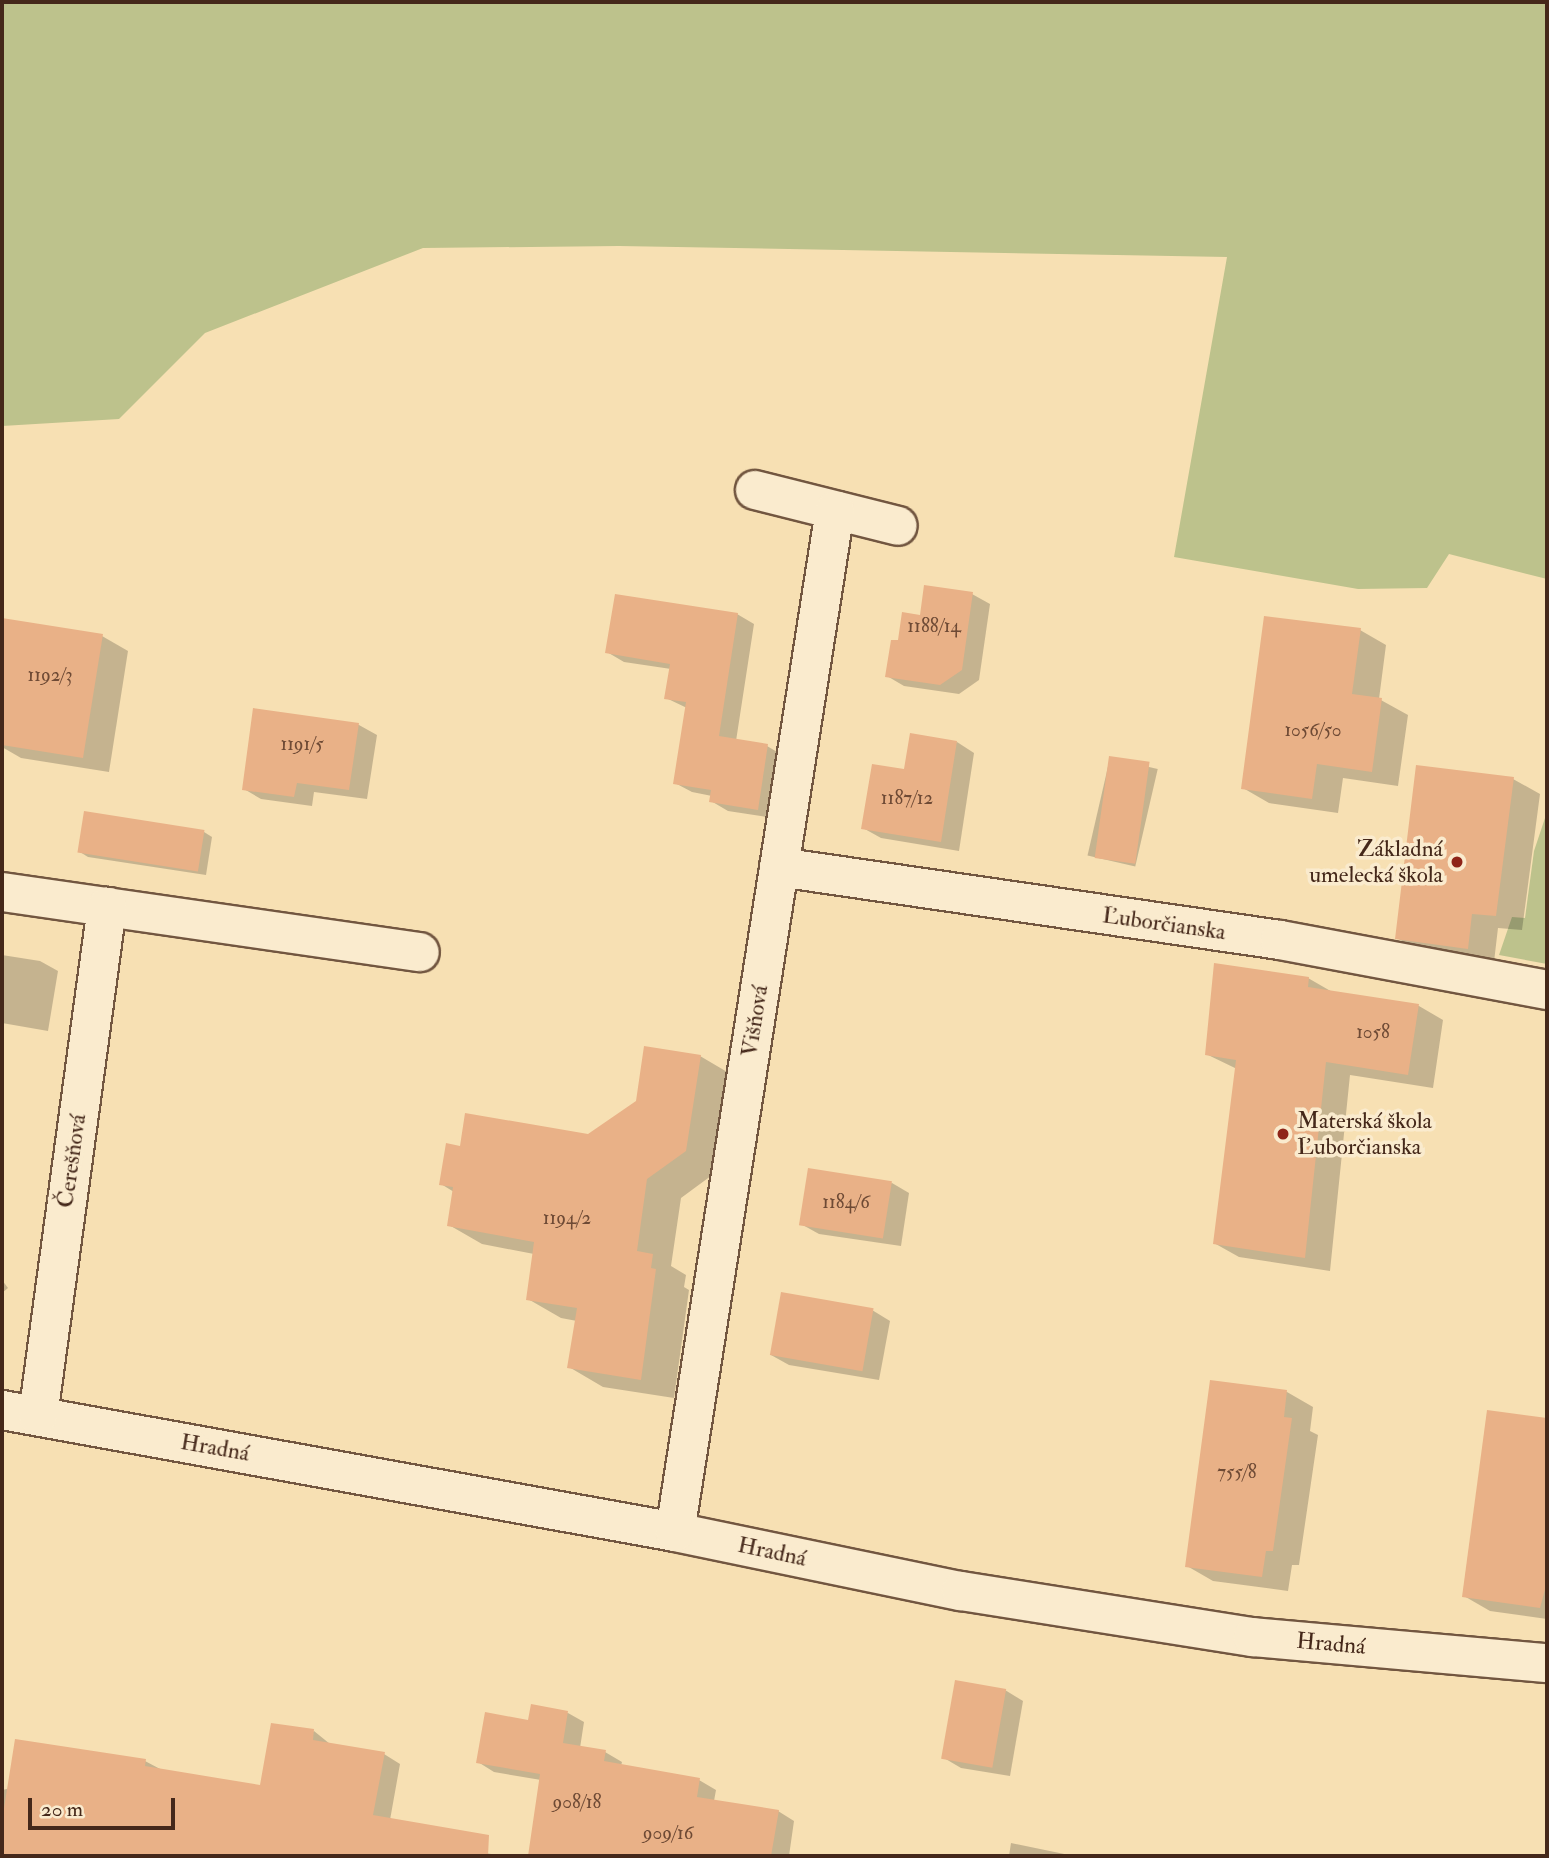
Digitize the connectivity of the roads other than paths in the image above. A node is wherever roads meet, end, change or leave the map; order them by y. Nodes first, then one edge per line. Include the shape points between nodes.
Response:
1 (755, 490) dead end
2 (835, 510) junction
3 (898, 526) dead end
4 (779, 867) junction
5 (2, 892) edge
6 (107, 906) junction
7 (420, 952) dead end
8 (1547, 990) edge
9 (20, 1413) edge
10 (675, 1532) junction
11 (1547, 1663) edge

1 - 2 street
2 - 3 street
2 - 4 street, Višňová
4 - 8 street, Ľuborčianska via 1280,940
4 - 10 street, Višňová
5 - 6 street
6 - 7 street
6 - 9 street, Čerešňová
9 - 10 street, Hradná
10 - 11 street, Hradná via 961,1591 1253,1637

